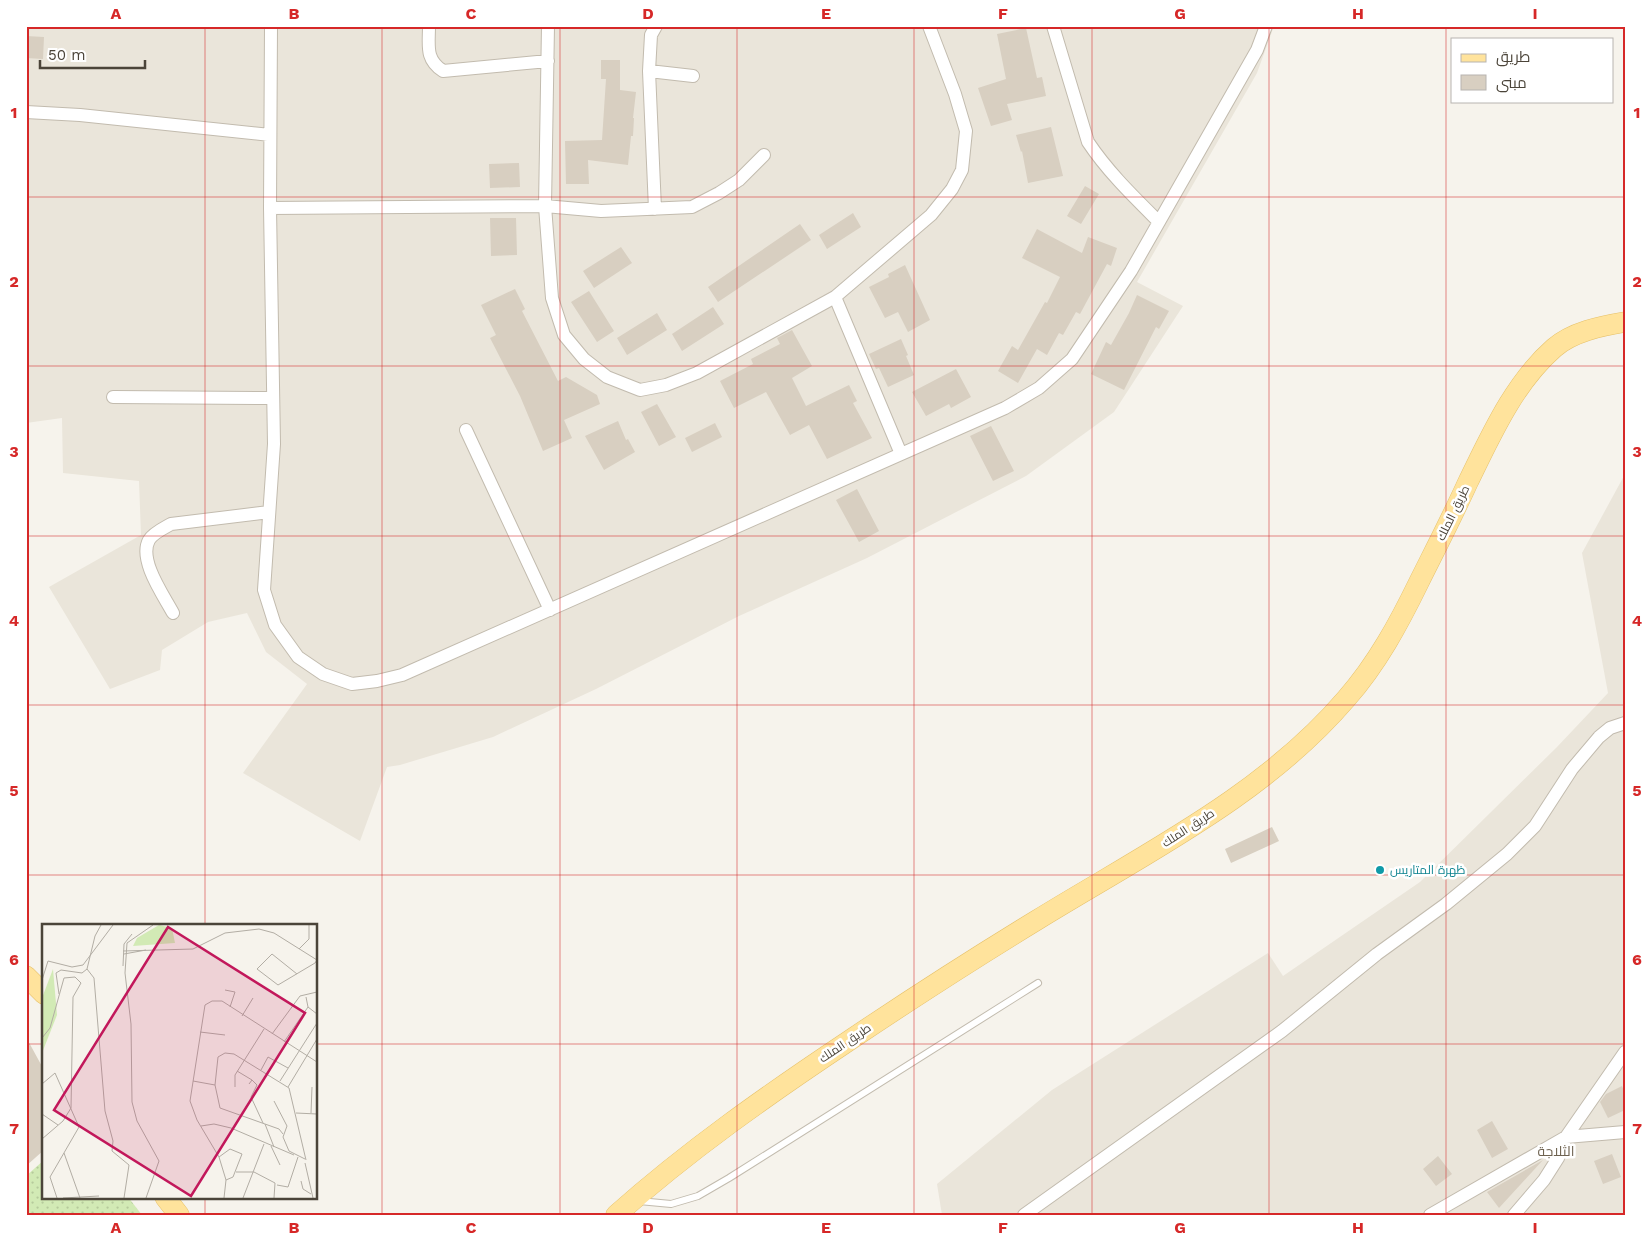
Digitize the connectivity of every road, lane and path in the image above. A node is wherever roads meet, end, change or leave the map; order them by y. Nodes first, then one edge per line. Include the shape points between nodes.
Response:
1 (271, 26) edge
2 (429, 26) edge
3 (548, 26) edge
4 (656, 26) edge
5 (929, 26) edge
6 (1053, 26) edge
7 (1266, 26) edge
8 (548, 61) junction
9 (649, 72) junction
10 (693, 76) dead end
11 (26, 112) edge
12 (270, 134) junction
13 (764, 155) dead end
14 (545, 206) junction
15 (270, 208) junction
16 (655, 209) junction
17 (1159, 222) junction
18 (835, 297) junction
19 (1625, 322) edge
20 (113, 398) dead end
21 (273, 398) junction
22 (466, 430) dead end
23 (902, 454) junction
24 (269, 512) junction
25 (550, 610) junction
26 (173, 613) dead end
27 (1625, 723) edge
28 (26, 976) edge
29 (1038, 983) dead end
30 (42, 992) edge
31 (1625, 1052) edge
32 (1625, 1132) edge
33 (1566, 1137) junction
34 (166, 1198) edge
35 (632, 1200) junction
36 (179, 1215) edge
37 (616, 1215) edge
38 (1024, 1215) edge
39 (1430, 1215) edge
40 (1514, 1215) edge

1 - 12 street
2 - 8 street via 431,59 443,71
3 - 8 street
4 - 9 street via 651,35
5 - 18 street via 966,131 962,170 952,189 931,215
6 - 17 street via 1088,142
7 - 17 street via 1257,50
8 - 14 street
9 - 10 street
9 - 16 street
11 - 12 street
12 - 15 street
13 - 16 street via 739,180 692,207
14 - 15 street
14 - 16 street via 601,211
14 - 18 street via 552,298 564,335 584,359 607,377 640,390 666,385 697,373
15 - 21 street
17 - 23 street via 1131,271 1072,359 1039,388 1006,408
18 - 23 street
19 - 35 main road, طريق الملك via 1579,334 1556,346 1530,373 1482,453 1380,655 1347,699 1280,764 1190,827 884,1017 703,1142
20 - 21 street
21 - 24 street via 274,444
22 - 25 street
23 - 25 street
24 - 25 street via 264,590 275,625 298,657 323,674 352,684 402,675
24 - 26 street via 171,524 149,540 146,553 152,574
27 - 38 street via 1610,728 1599,737 1572,769 1535,826 1507,854 1446,904 1377,954 1282,1031
28 - 30 main road
29 - 35 lane via 698,1196 671,1204
31 - 33 street
32 - 33 street
33 - 39 street
33 - 40 street via 1544,1180
34 - 36 main road
35 - 37 main road, طريق الملك

